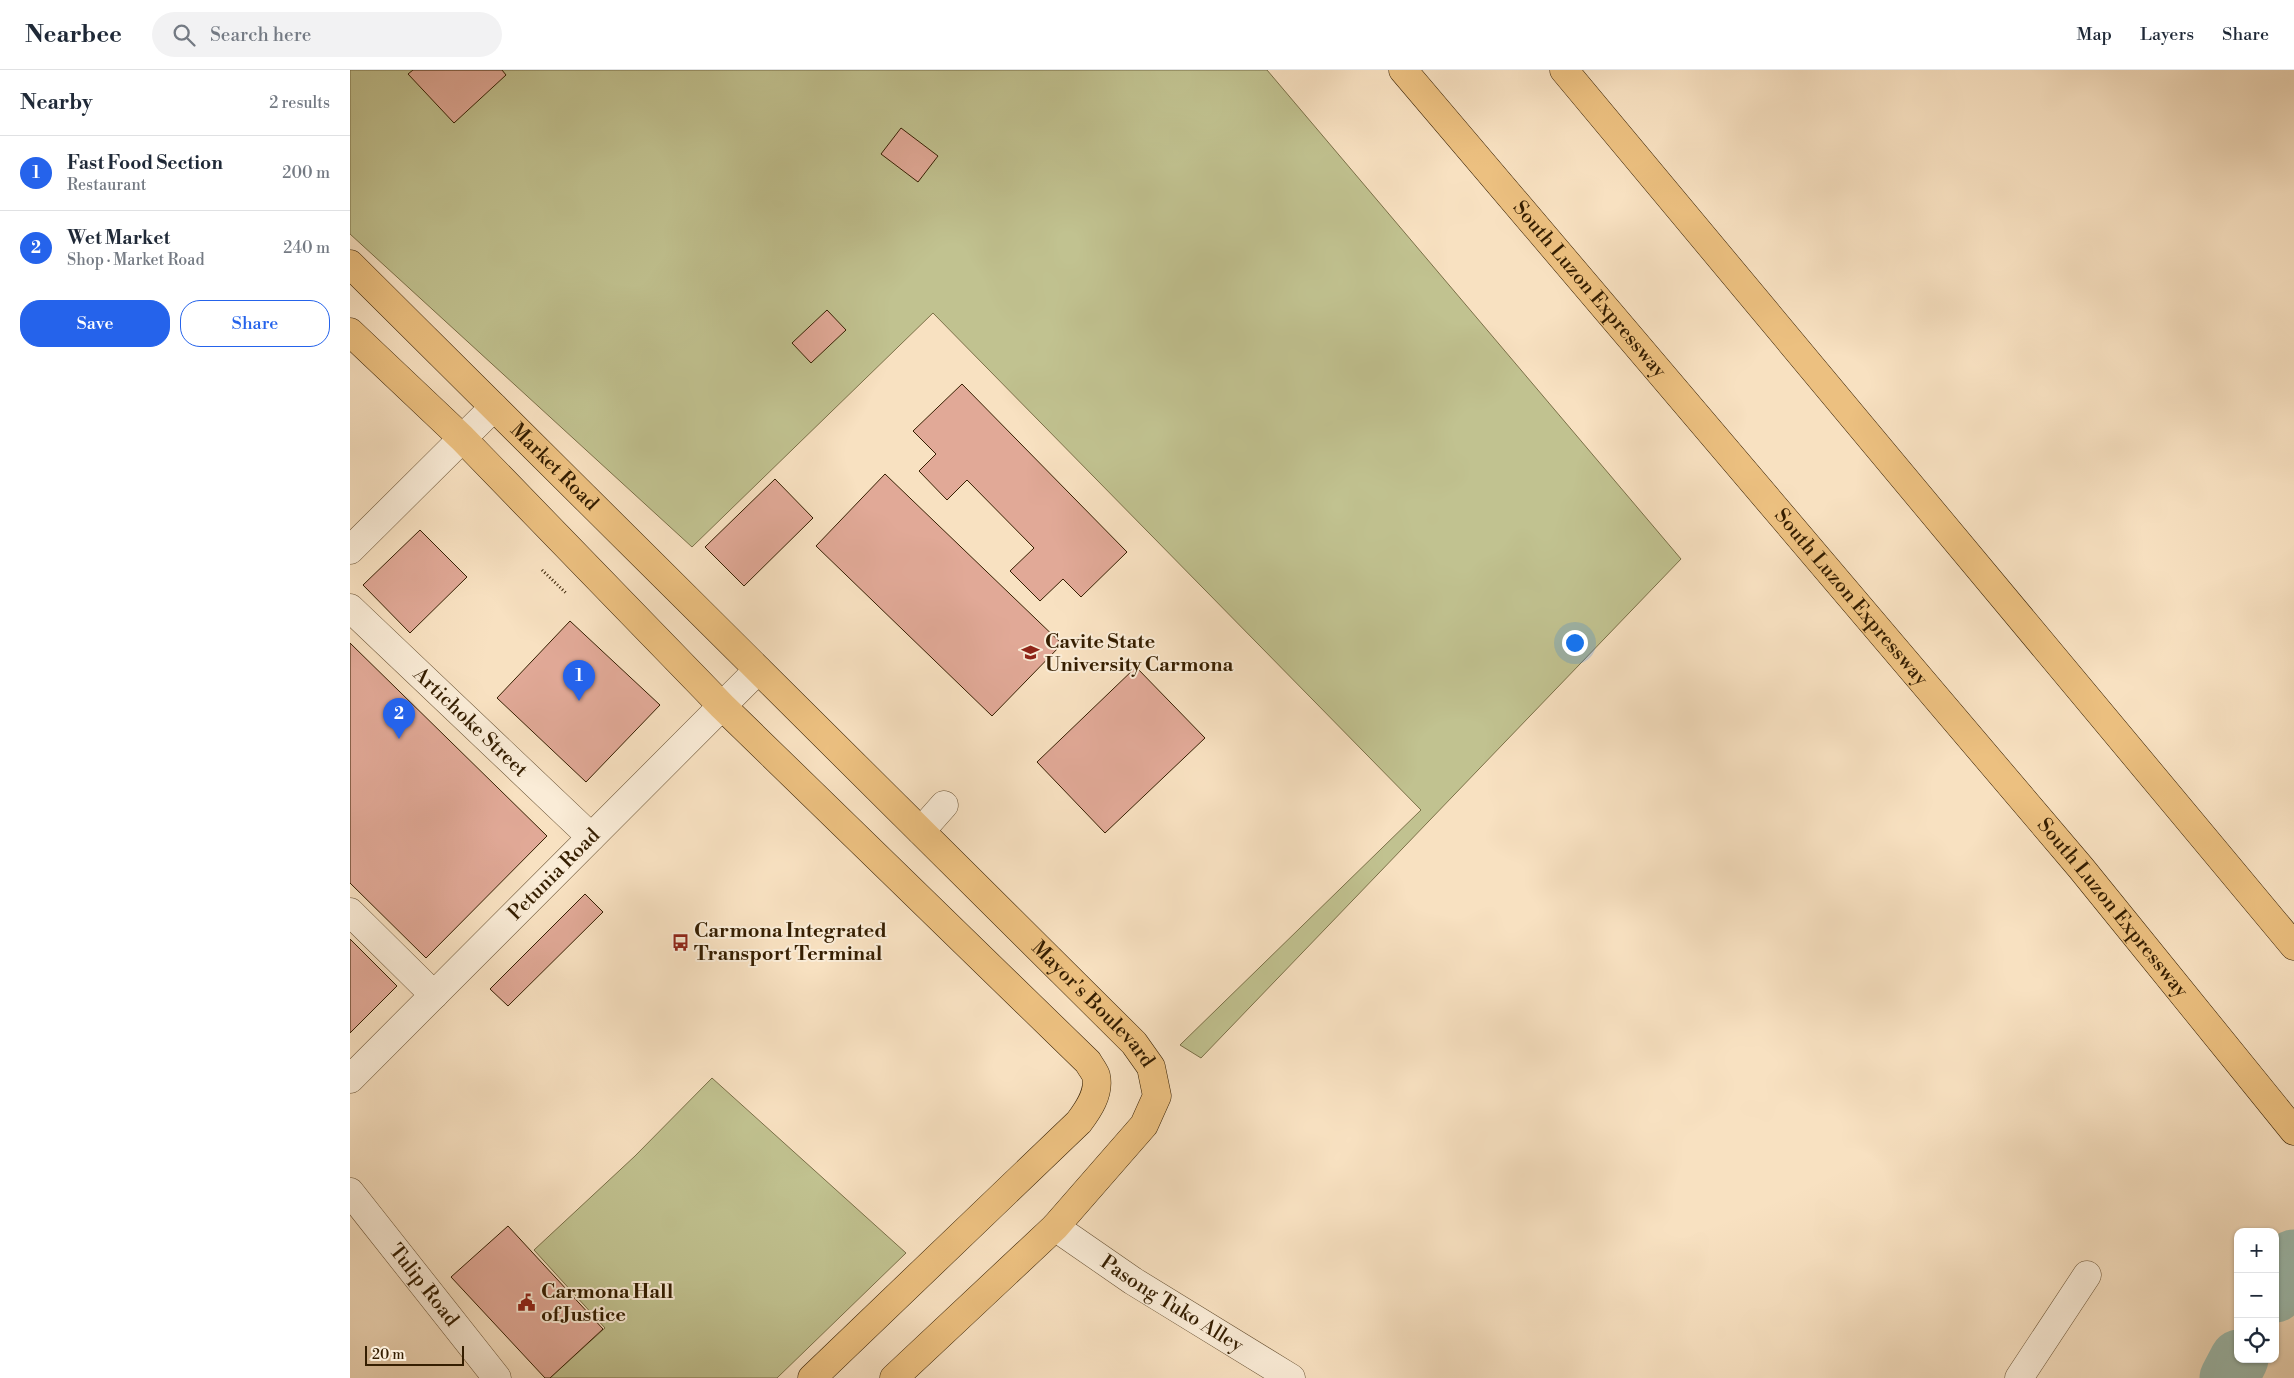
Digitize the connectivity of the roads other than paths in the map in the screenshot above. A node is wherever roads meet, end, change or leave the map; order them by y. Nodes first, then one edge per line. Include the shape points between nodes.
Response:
1 (1403, 70) edge
2 (1564, 70) edge
3 (350, 264) edge
4 (350, 332) edge
5 (494, 407) junction
6 (462, 438) junction
7 (350, 550) edge
8 (350, 608) edge
9 (758, 670) junction
10 (722, 706) junction
11 (944, 805) dead end
12 (921, 831) junction
13 (592, 837) junction
14 (350, 912) edge
15 (2294, 946) edge
16 (434, 995) junction
17 (350, 1079) edge
18 (2287, 1122) edge
19 (350, 1192) edge
20 (1055, 1227) junction
21 (2087, 1275) dead end
22 (497, 1378) edge
23 (812, 1378) edge
24 (894, 1378) edge
25 (1291, 1378) edge
26 (2019, 1378) edge

1 - 18 main road, South Luzon Expressway via 2075,860
2 - 15 main road
3 - 5 main road, Market Road
4 - 6 main road
5 - 6 street
5 - 9 main road, Market Road
6 - 7 street
6 - 10 main road
8 - 13 street, Artichoke Street
9 - 10 street, Petunia Road
9 - 12 main road, Mayor's Boulevard
10 - 13 street, Petunia Road
10 - 23 main road, Mayor's Boulevard via 1088,1062 1096,1077 1096,1090 1090,1106 1079,1122
11 - 12 street
12 - 20 main road, Mayor's Boulevard via 1134,1044 1150,1067 1157,1096 1144,1125
13 - 16 street, Petunia Road
14 - 16 street
16 - 17 street, Petunia Road
19 - 22 street, Tulip Road
20 - 24 main road, Mayor's Boulevard
20 - 25 street, Pasong Tuko Alley via 1133,1281
21 - 26 street

